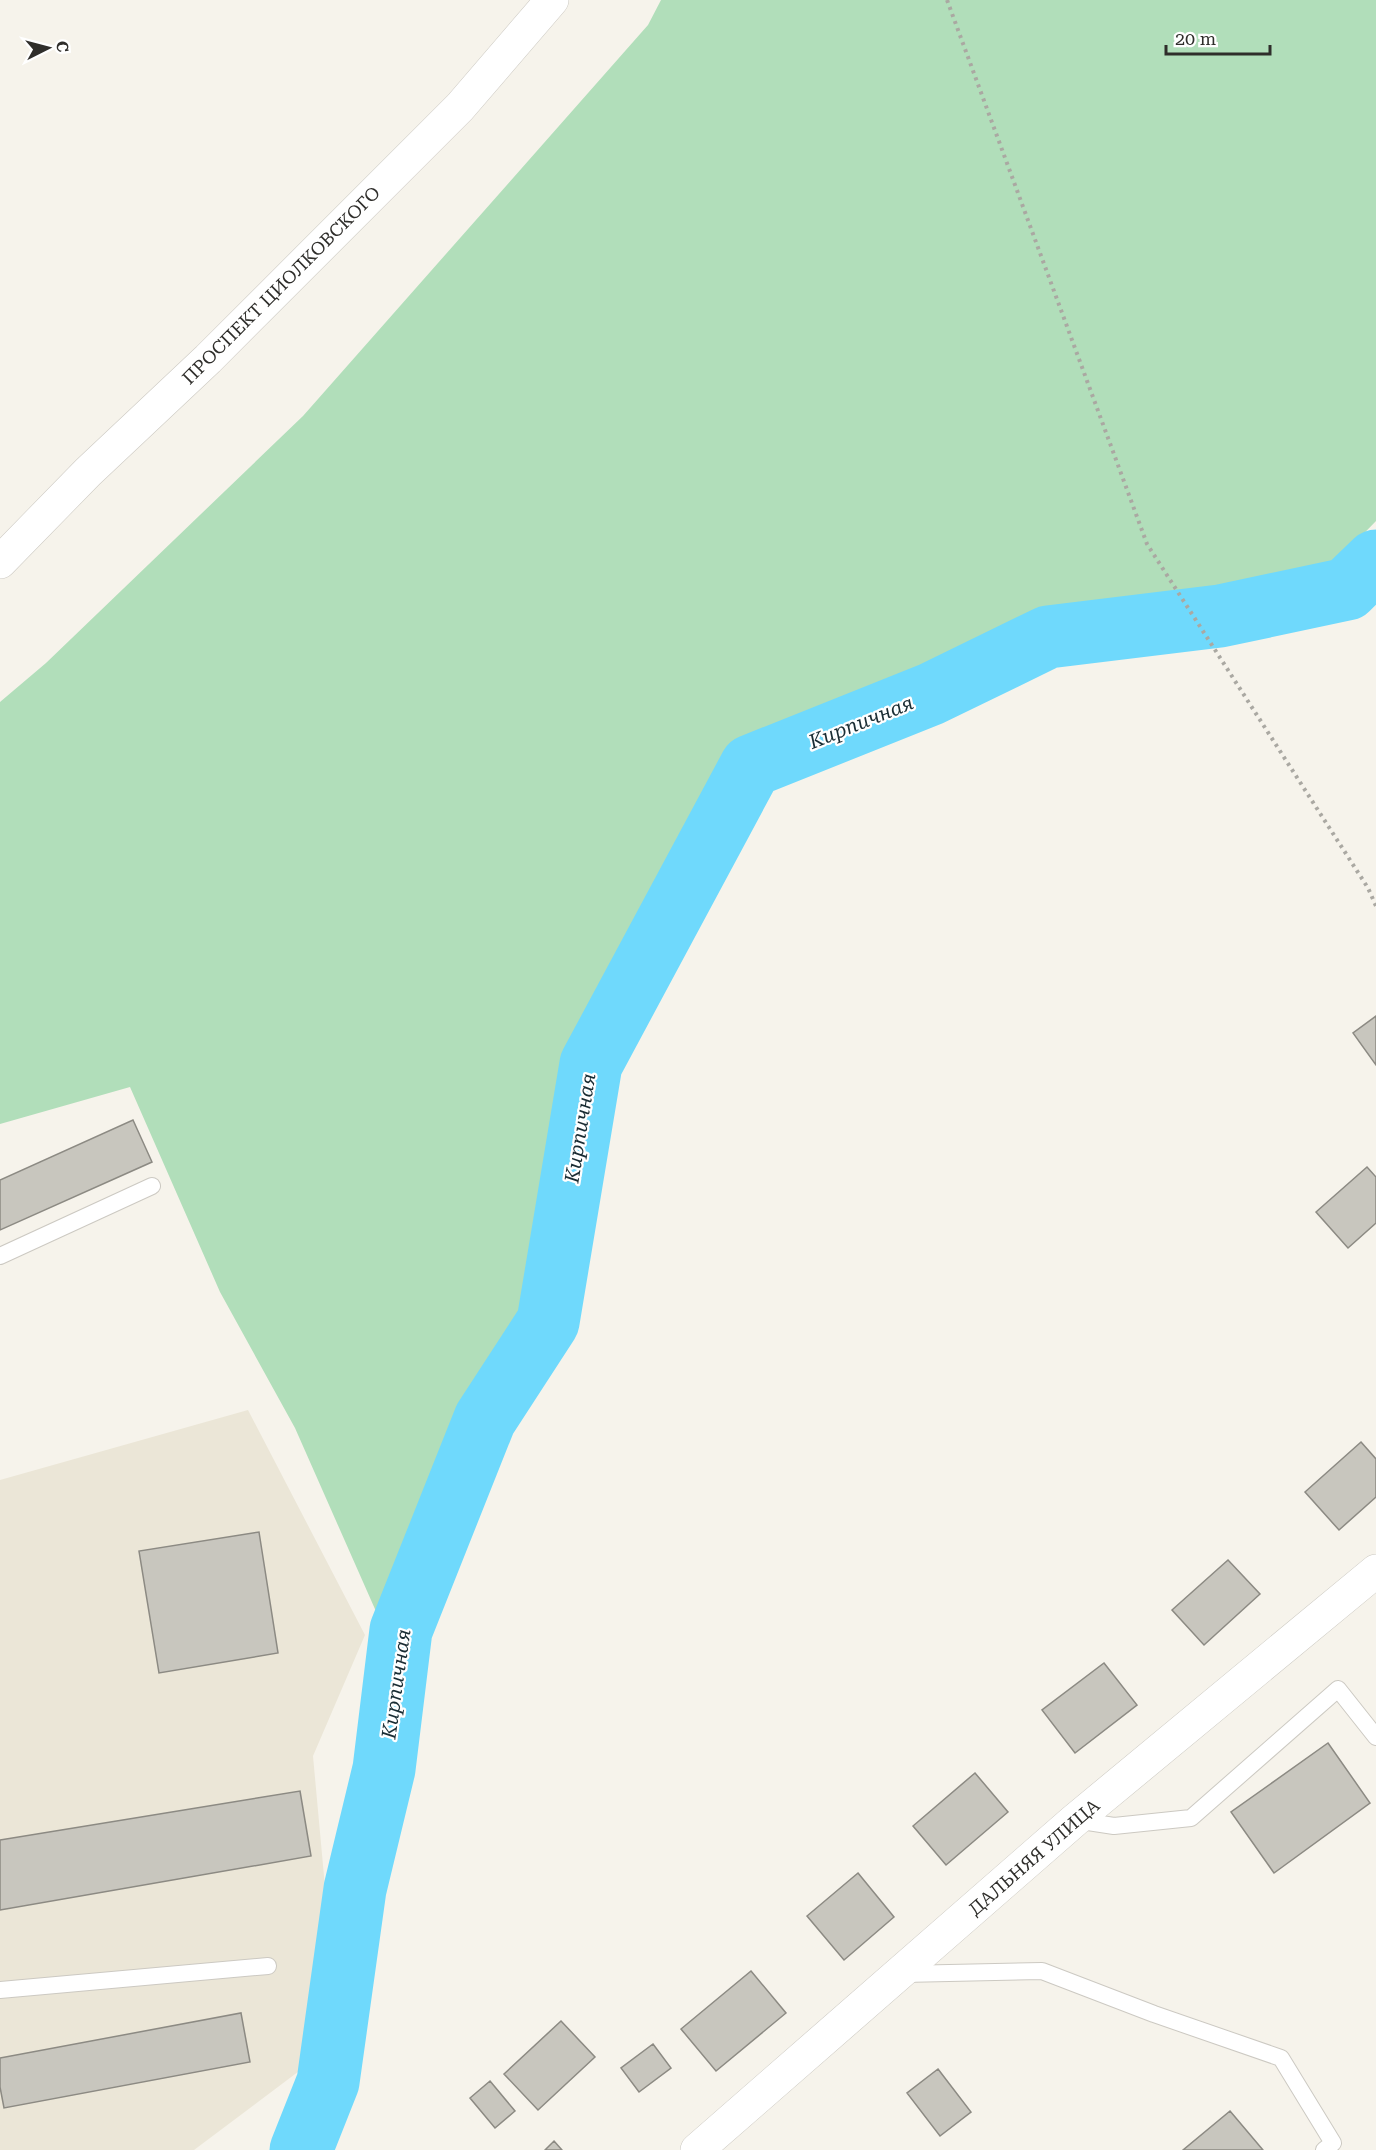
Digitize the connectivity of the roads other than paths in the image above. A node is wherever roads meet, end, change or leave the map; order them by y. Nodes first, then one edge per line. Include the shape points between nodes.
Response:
1 (552, 0) edge
2 (0, 562) edge
3 (152, 1186) dead end
4 (0, 1257) edge
5 (1376, 1571) edge
6 (1376, 1737) edge
7 (1075, 1820) junction
8 (268, 1966) dead end
9 (900, 1974) junction
10 (0, 1990) edge
11 (697, 2150) edge
12 (1324, 2150) edge

1 - 2 street, ПРОСПЕКТ ЦИОЛКОВСКОГО via 460,107
3 - 4 lane
5 - 7 street, ДАЛЬНЯЯ УЛИЦА
6 - 7 lane via 1338,1689 1191,1818 1114,1826
7 - 9 street, ДАЛЬНЯЯ УЛИЦА
8 - 10 lane
9 - 11 street, ДАЛЬНЯЯ УЛИЦА
9 - 12 lane via 1042,1971 1281,2058 1333,2143

